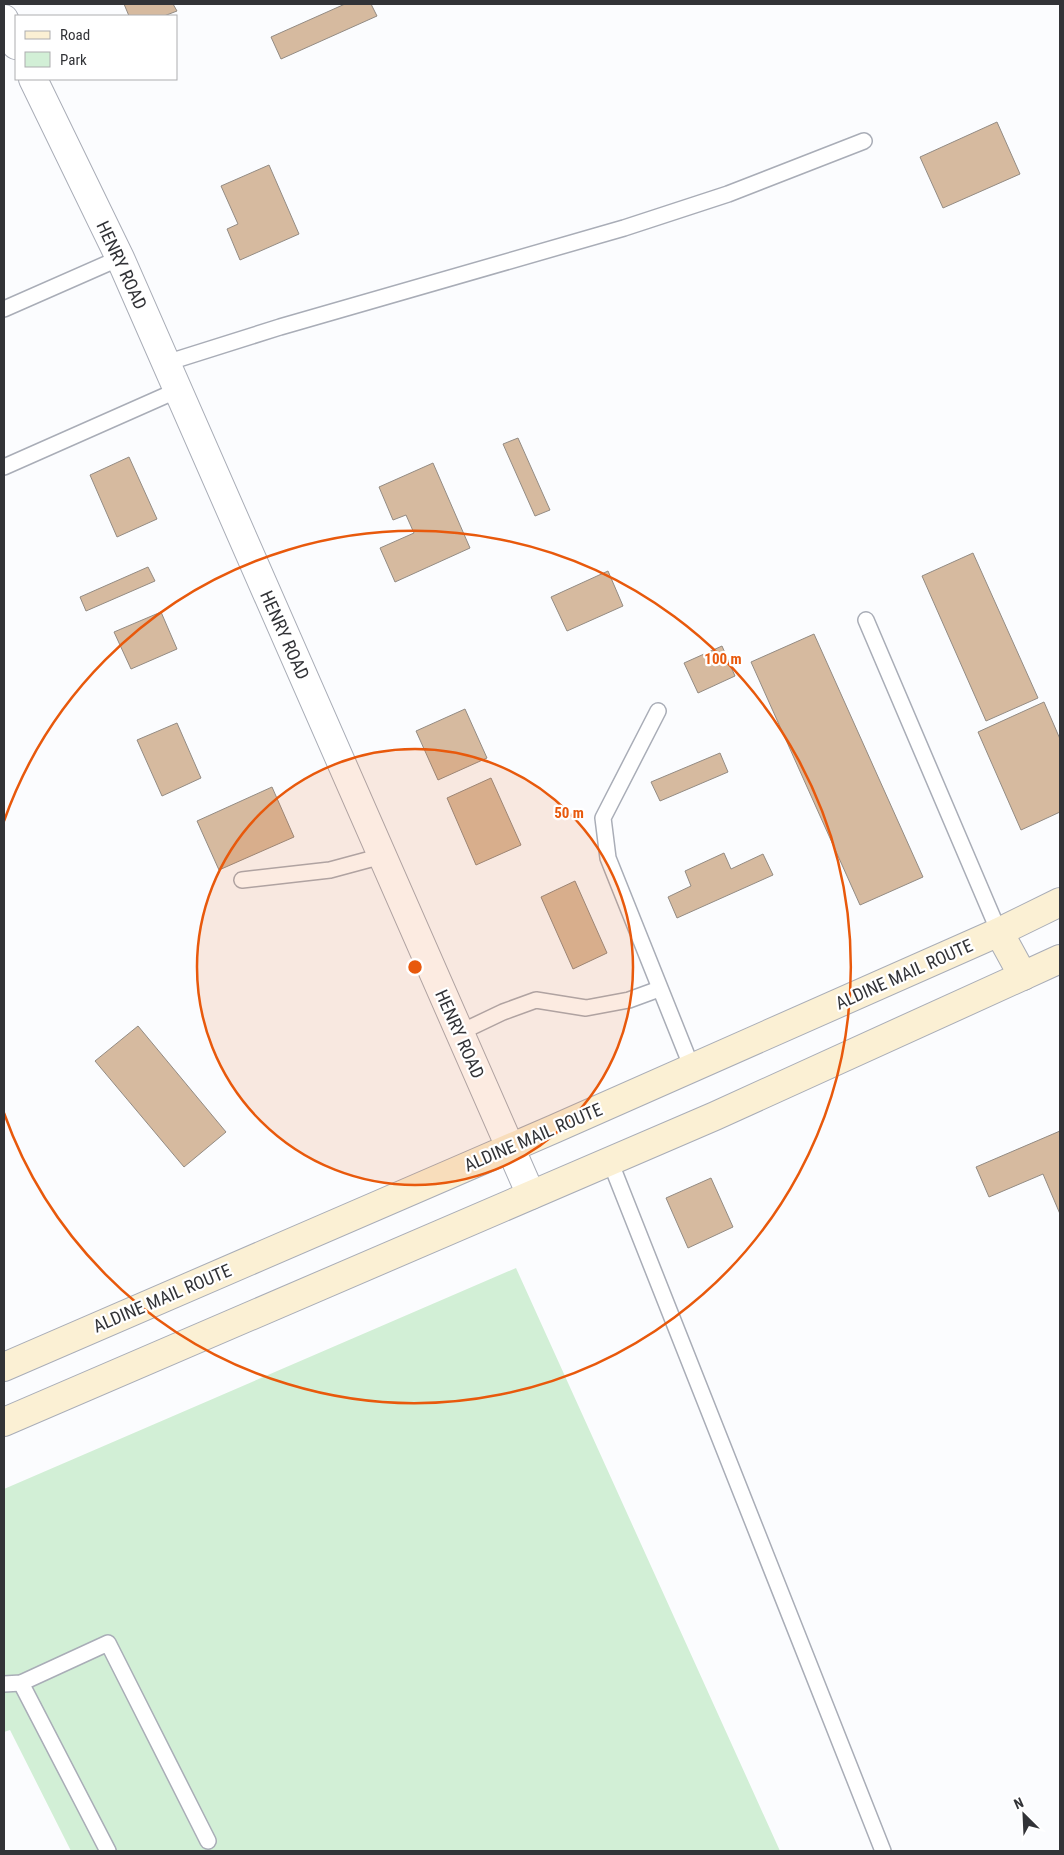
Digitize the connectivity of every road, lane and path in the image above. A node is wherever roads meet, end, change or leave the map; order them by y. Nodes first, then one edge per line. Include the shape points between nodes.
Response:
1 (4, 19) edge
2 (15, 43) edge
3 (33, 80) edge
4 (864, 141) dead end
5 (120, 258) junction
6 (4, 309) edge
7 (166, 363) junction
8 (178, 390) junction
9 (4, 467) edge
10 (866, 620) dead end
11 (658, 711) dead end
12 (382, 856) junction
13 (242, 880) dead end
14 (1060, 902) edge
15 (999, 932) junction
16 (1060, 959) edge
17 (1023, 976) junction
18 (659, 989) junction
19 (459, 1033) junction
20 (692, 1068) junction
21 (509, 1147) junction
22 (610, 1161) junction
23 (531, 1195) junction
24 (4, 1366) edge
25 (4, 1422) edge
26 (21, 1683) junction
27 (4, 1684) edge
28 (208, 1841) dead end
29 (108, 1851) edge
30 (883, 1851) edge

1 - 2 street
3 - 5 street, HENRY ROAD
4 - 7 lane via 728,194 624,228
5 - 6 lane
5 - 7 street, HENRY ROAD
7 - 8 street, HENRY ROAD
8 - 9 lane
8 - 12 street, HENRY ROAD
10 - 15 lane
11 - 18 lane via 603,818 608,858
12 - 13 lane via 330,870
12 - 19 street, HENRY ROAD
14 - 15 main road, ALDINE MAIL ROUTE
15 - 17 main road
15 - 20 main road, ALDINE MAIL ROUTE
16 - 17 main road
17 - 22 main road
18 - 19 lane via 629,1000 586,1008 536,1000
18 - 20 lane
19 - 21 street, HENRY ROAD
20 - 21 main road, ALDINE MAIL ROUTE
21 - 23 street, HENRY ROAD
21 - 24 main road, ALDINE MAIL ROUTE
22 - 23 main road
22 - 30 lane
23 - 25 main road
26 - 27 lane
26 - 28 lane via 108,1643
26 - 29 lane

